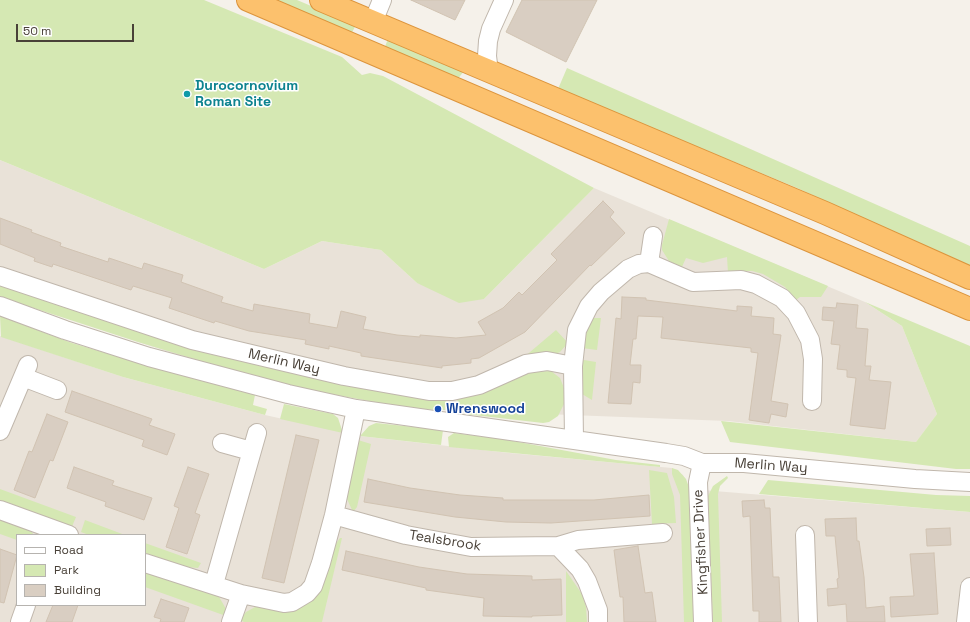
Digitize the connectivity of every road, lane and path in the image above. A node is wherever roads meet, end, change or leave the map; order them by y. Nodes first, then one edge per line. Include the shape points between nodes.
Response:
1 (248, 0) edge
2 (321, 0) edge
3 (382, 0) edge
4 (504, 0) edge
5 (373, 22) junction
6 (489, 72) junction
7 (653, 236) dead end
8 (649, 263) junction
9 (0, 276) edge
10 (970, 278) edge
11 (0, 306) edge
12 (970, 309) edge
13 (573, 366) junction
14 (57, 390) dead end
15 (812, 402) dead end
16 (356, 409) junction
17 (0, 431) edge
18 (256, 433) dead end
19 (574, 439) junction
20 (222, 443) dead end
21 (251, 451) junction
22 (702, 463) junction
23 (970, 482) edge
24 (0, 510) edge
25 (334, 515) junction
26 (59, 533) edge
27 (663, 533) dead end
28 (805, 535) dead end
29 (558, 546) junction
30 (146, 563) edge
31 (214, 584) junction
32 (970, 587) edge
33 (241, 594) junction
34 (26, 606) edge
35 (20, 622) edge
36 (231, 622) edge
37 (598, 622) edge
38 (703, 622) edge
39 (808, 622) edge
40 (966, 622) edge

1 - 12 highway
2 - 5 highway
3 - 5 street
4 - 6 street via 488,40
5 - 6 highway
6 - 10 highway
7 - 8 street
8 - 13 street via 628,269 600,292 589,306 577,330
8 - 15 street via 692,282 741,280 756,284 782,298 796,313 810,340 813,359
9 - 13 street, Merlin Way via 192,340 344,376 429,392 452,391 479,385 526,364 547,361
11 - 16 street, Merlin Way via 156,359
13 - 19 street
14 - 17 street via 25,371
16 - 19 street, Merlin Way
16 - 25 street
18 - 21 street
19 - 22 street, Merlin Way via 672,454
20 - 21 street
21 - 31 street
22 - 23 street, Merlin Way via 744,463
22 - 38 street, Kingfisher Drive via 698,482
24 - 26 street
25 - 29 street, Tealsbrook via 406,535 471,547
25 - 33 street via 317,576 307,593 292,602 284,603
27 - 29 street, Tealsbrook via 578,540
28 - 39 street
29 - 37 street via 580,569 587,581 598,610
30 - 31 street
31 - 33 street
32 - 40 street
33 - 36 street
34 - 35 street

